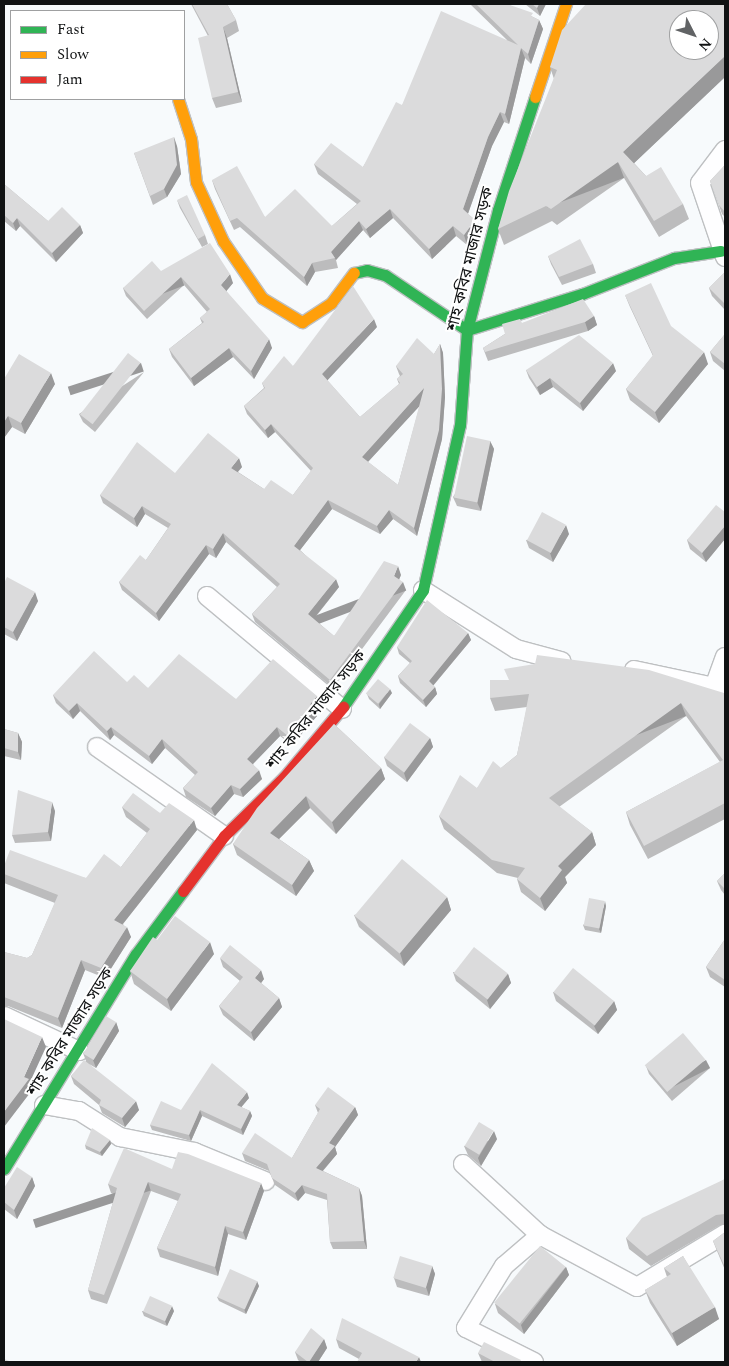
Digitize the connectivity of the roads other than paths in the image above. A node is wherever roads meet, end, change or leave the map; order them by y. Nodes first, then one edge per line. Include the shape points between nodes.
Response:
1 (566, 4) edge
2 (178, 100) edge
3 (725, 150) edge
4 (722, 254) edge
5 (467, 330) junction
6 (422, 590) junction
7 (207, 596) dead end
8 (725, 657) edge
9 (576, 665) edge
10 (612, 668) edge
11 (720, 692) edge
12 (342, 709) junction
13 (97, 747) dead end
14 (224, 836) junction
15 (4, 1016) edge
16 (79, 1051) junction
17 (44, 1105) junction
18 (463, 1164) dead end
19 (4, 1169) edge
20 (265, 1181) dead end
21 (725, 1234) edge
22 (540, 1235) junction
23 (534, 1362) edge

1 - 5 street, শাহ কবির মাজার সড়ক via 498,210
2 - 5 street via 191,139 196,182 223,241 262,298 302,322 314,318 332,303 354,274 367,270 385,275
3 - 4 street via 700,183
4 - 5 street via 674,258 582,294
5 - 6 street, শাহ কবির মাজার সড়ক via 460,426
6 - 9 street via 516,649
6 - 12 street, শাহ কবির মাজার সড়ক
7 - 12 street
8 - 11 street
10 - 11 street via 656,672
12 - 14 street, শাহ কবির মাজার সড়ক via 284,777
13 - 14 street
14 - 16 street, শাহ কবির মাজার সড়ক via 136,954
15 - 16 street
16 - 17 street, শাহ কবির মাজার সড়ক
17 - 19 street, শাহ কবির মাজার সড়ক
17 - 20 street via 79,1111 120,1137 194,1152
18 - 22 street
21 - 22 street via 637,1287
22 - 23 street via 504,1266 466,1328

